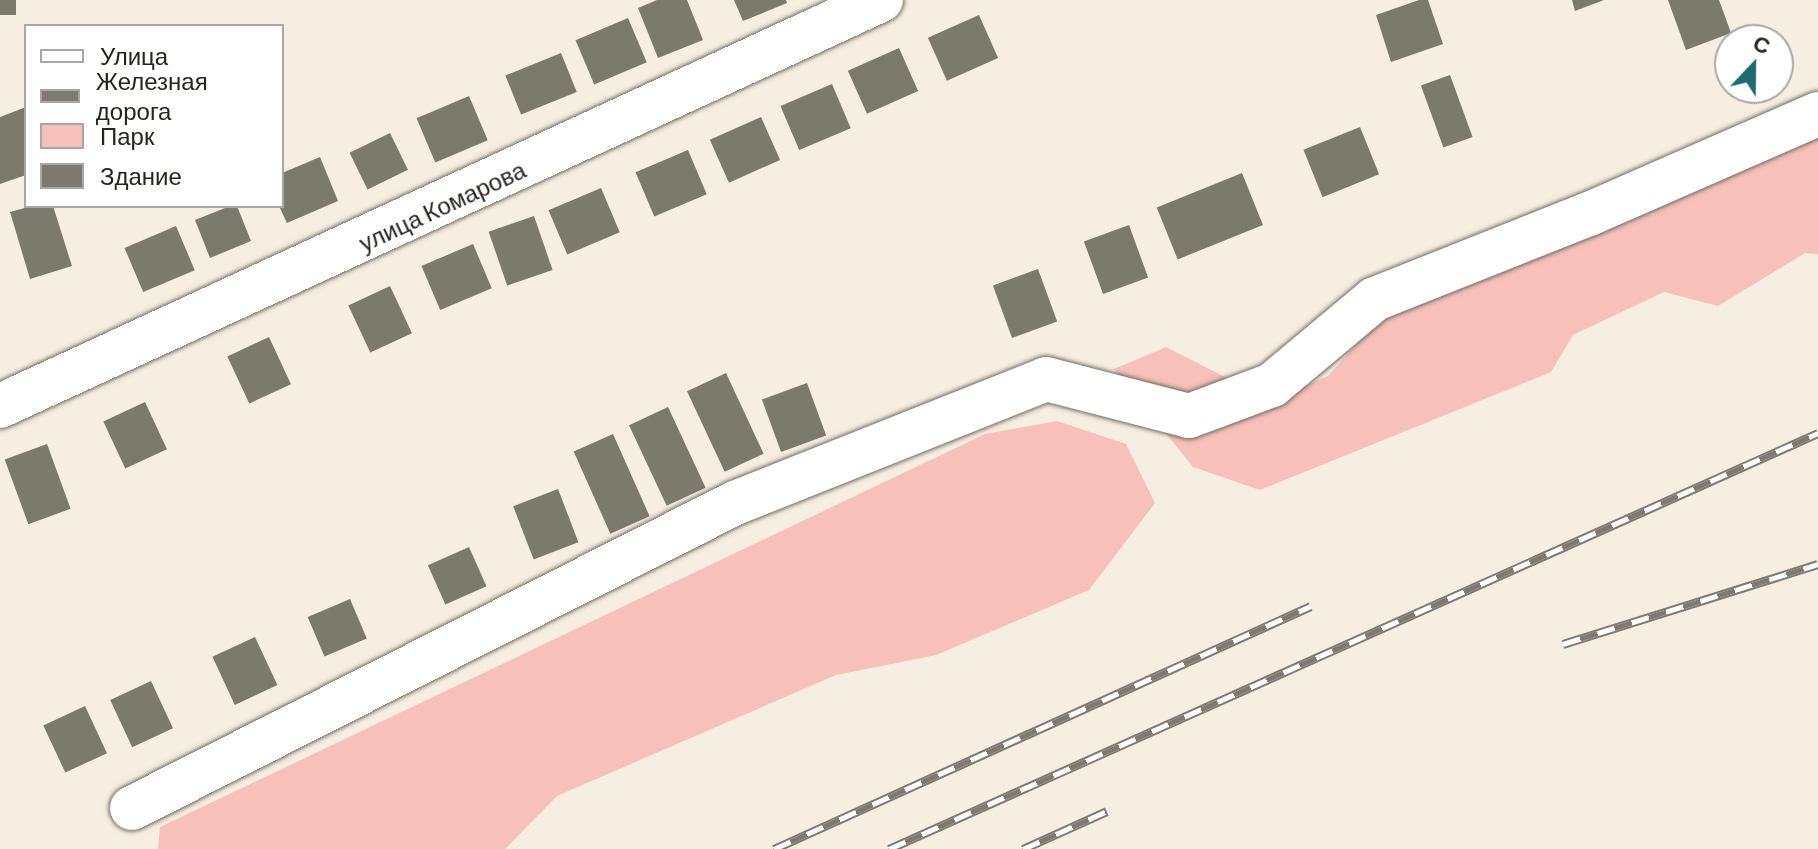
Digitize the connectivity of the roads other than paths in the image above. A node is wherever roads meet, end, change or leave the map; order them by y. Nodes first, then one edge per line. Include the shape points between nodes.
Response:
1 (881, 0) edge
2 (1818, 114) edge
3 (0, 406) edge
4 (132, 808) dead end

1 - 3 street, улица Комарова
2 - 4 street via 1375,299 1272,385 1189,416 1046,379 735,503

